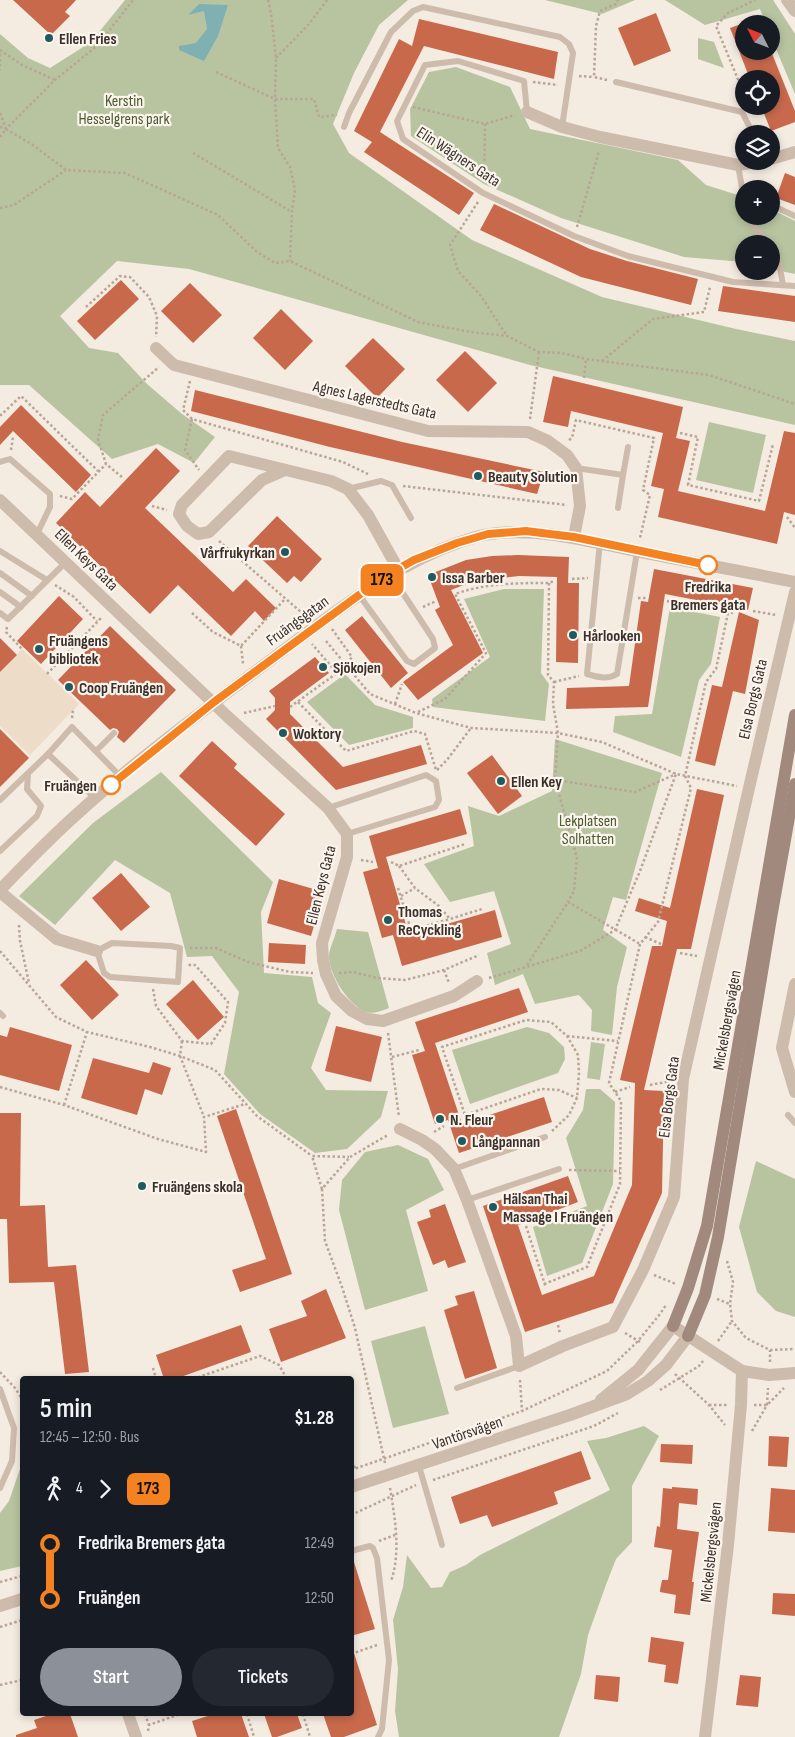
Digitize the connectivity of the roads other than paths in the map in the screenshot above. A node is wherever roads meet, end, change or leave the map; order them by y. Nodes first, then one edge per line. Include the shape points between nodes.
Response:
1 (787, 0) edge
2 (795, 11) edge
3 (616, 82) road end
4 (527, 112) joint
5 (748, 125) edge
6 (344, 127) dead end
7 (562, 127) junction
8 (795, 152) edge
9 (780, 156) edge
10 (735, 164) edge
11 (780, 209) edge
12 (795, 216) edge
13 (753, 225) edge
14 (761, 235) edge
15 (780, 268) edge
16 (783, 285) junction
17 (795, 286) edge
18 (156, 348) road end
19 (628, 447) dead end
20 (0, 462) edge
21 (576, 468) junction
22 (285, 470) junction
23 (623, 475) junction
24 (348, 489) junction
25 (0, 500) edge
26 (618, 508) dead end
27 (411, 518) dead end
28 (37, 534) junction
29 (574, 537) junction
30 (600, 542) junction
31 (0, 551) edge
32 (637, 552) junction
33 (66, 562) junction
34 (394, 572) junction
35 (0, 573) edge
36 (48, 580) junction
37 (795, 582) edge
38 (0, 592) edge
39 (795, 592) edge
40 (359, 595) junction
41 (32, 596) junction
42 (21, 607) junction
43 (0, 613) edge
44 (214, 702) junction
45 (795, 715) edge
46 (114, 733) dead end
47 (96, 751) junction
48 (48, 754) junction
49 (28, 774) junction
50 (121, 777) junction
51 (795, 784) edge
52 (95, 798) junction
53 (0, 800) edge
54 (328, 808) junction
55 (347, 834) junction
56 (0, 851) edge
57 (0, 891) edge
58 (97, 950) junction
59 (477, 981) road end
60 (795, 984) edge
61 (795, 1092) edge
62 (788, 1115) dead end
63 (795, 1123) edge
64 (400, 1129) road end
65 (545, 1137) road end
66 (454, 1169) junction
67 (559, 1169) road end
68 (467, 1200) junction
69 (673, 1326) junction
70 (688, 1336) junction
71 (519, 1366) junction
72 (742, 1371) junction
73 (795, 1373) edge
74 (457, 1388) dead end
75 (0, 1389) edge
76 (592, 1406) junction
77 (419, 1466) junction
78 (354, 1486) edge
79 (0, 1488) edge
80 (442, 1545) dead end
81 (354, 1549) edge
82 (20, 1600) edge
83 (0, 1606) edge
84 (129, 1716) edge
85 (136, 1737) edge
86 (378, 1737) edge
87 (705, 1737) edge

1 - 2 street
3 - 5 lane via 742,112
4 - 7 street
4 - 16 lane, Elin Wägners Gata via 524,82 458,61 425,66 397,121 403,139 483,194 574,236 628,256 733,282
6 - 7 lane via 391,32 413,11 423,8 560,37 569,44 573,53
7 - 10 street
8 - 9 street
11 - 12 lane
13 - 14 lane
15 - 16 lane
16 - 17 lane, Elin Wägners Gata
18 - 21 street, Agnes Lagerstedts Gata via 174,365 428,430 528,432 560,448
19 - 23 lane
20 - 28 lane via 10,459 50,494 50,508
21 - 23 lane
21 - 29 street via 580,506
22 - 22 street via 262,480 209,532 198,534 179,514 182,505 230,456
22 - 24 street via 331,481
23 - 26 lane
24 - 27 lane via 381,481 392,485
24 - 34 street via 368,515
25 - 28 street, Ellen Keys Gata
28 - 33 street, Ellen Keys Gata
29 - 30 street, Fruängsgatan
29 - 34 street, Fruängsgatan via 526,531 488,534 414,560
30 - 32 street, Fruängsgatan
30 - 32 lane via 587,674 601,678 617,674
31 - 36 lane
32 - 37 street, Fruängsgatan
33 - 36 lane
33 - 44 street, Ellen Keys Gata
34 - 40 street, Fruängsgatan
34 - 40 lane via 433,638 435,648 414,664 407,661
35 - 41 lane
36 - 41 lane
38 - 42 lane
39 - 71 street, Elsa Borgs Gata via 683,1079 674,1197 643,1270 613,1327
40 - 44 street, Fruängsgatan
41 - 42 lane
42 - 43 lane via 8,619
44 - 50 street, Fruängsgatan
44 - 54 street, Ellen Keys Gata
45 - 69 main road, Mickelsbergsvägen via 707,1226
46 - 47 lane
47 - 48 lane via 72,727
47 - 50 lane
48 - 49 lane
48 - 52 lane
49 - 53 lane
49 - 56 lane via 27,789 41,806 37,816
50 - 52 street, Fruängsgatan
51 - 70 main road, Mickelsbergsvägen via 718,1238 705,1295
52 - 57 street, Fruängsgatan
54 - 55 street, Ellen Keys Gata
54 - 55 lane via 426,775 436,781 439,800 435,807
55 - 59 street, Ellen Keys Gata via 347,857 322,943 326,974 336,996 367,1019 383,1021 454,996
57 - 58 street, Fruängsgatan via 57,939
58 - 58 lane via 104,973 110,977 178,982 180,948 112,943
60 - 61 street via 782,1048
62 - 63 lane
64 - 66 street via 435,1149
65 - 66 lane
66 - 68 street
67 - 68 lane
68 - 71 street via 516,1336
69 - 70 street
69 - 76 street, Vantörsvägen via 638,1370
70 - 72 street
70 - 76 street, Vantörsvägen via 666,1365 648,1381 626,1394
71 - 74 lane
72 - 73 street via 769,1375
72 - 87 street, Mickelsbergsvägen via 728,1545
75 - 79 lane via 14,1428 12,1461
76 - 77 street, Vantörsvägen
77 - 78 street, Vantörsvägen
77 - 80 lane
81 - 86 lane via 373,1548 382,1594 389,1660 382,1729
82 - 83 street
84 - 85 street

